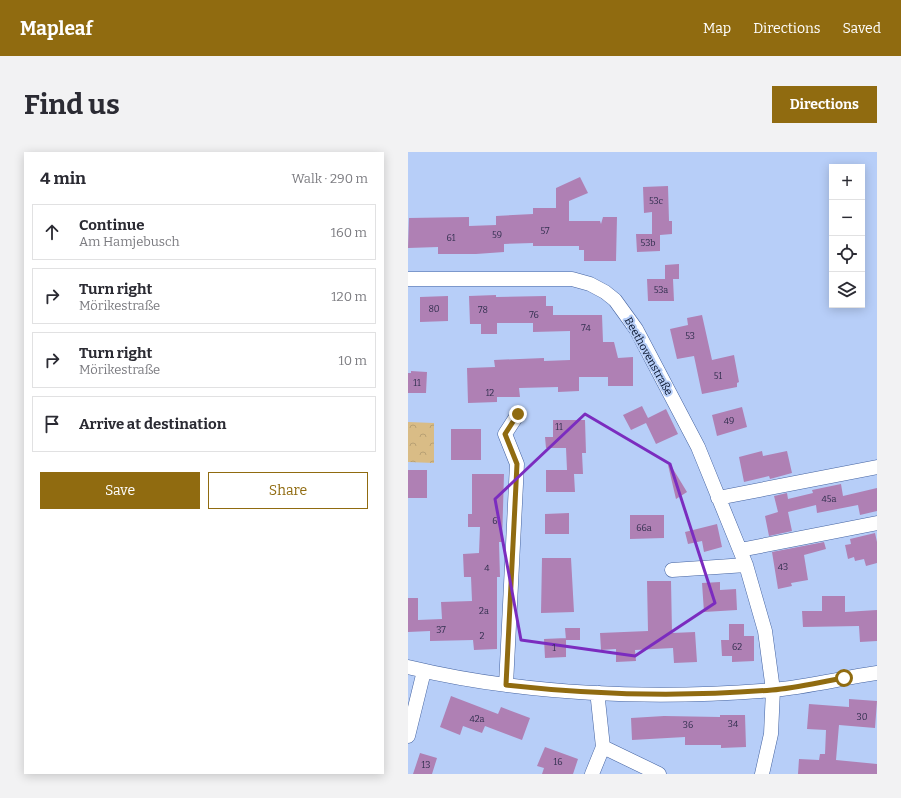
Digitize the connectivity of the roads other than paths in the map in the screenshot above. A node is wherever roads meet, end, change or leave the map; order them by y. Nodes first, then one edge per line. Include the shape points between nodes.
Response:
1 (408, 279) edge
2 (518, 414) dead end
3 (877, 467) edge
4 (718, 498) junction
5 (877, 523) edge
6 (740, 550) junction
7 (746, 565) junction
8 (672, 570) dead end
9 (408, 667) edge
10 (424, 671) junction
11 (877, 673) edge
12 (506, 685) junction
13 (773, 690) junction
14 (599, 693) junction
15 (408, 736) edge
16 (603, 747) junction
17 (592, 774) edge
18 (659, 774) edge
19 (762, 774) edge

1 - 4 street, Beethovenstraße via 572,279 605,292 615,300 636,329 698,447
2 - 12 street via 505,434 517,464
3 - 4 street
4 - 6 street, Beethovenstraße
5 - 6 street
6 - 7 street, Beethovenstraße
7 - 8 street
7 - 13 street, Beethovenstraße via 765,631
9 - 10 street
10 - 12 street
10 - 15 street
11 - 13 street
12 - 14 street
13 - 14 street via 676,694
13 - 19 street, Beethovenstraße via 772,734
14 - 16 street
16 - 17 street
16 - 18 street

